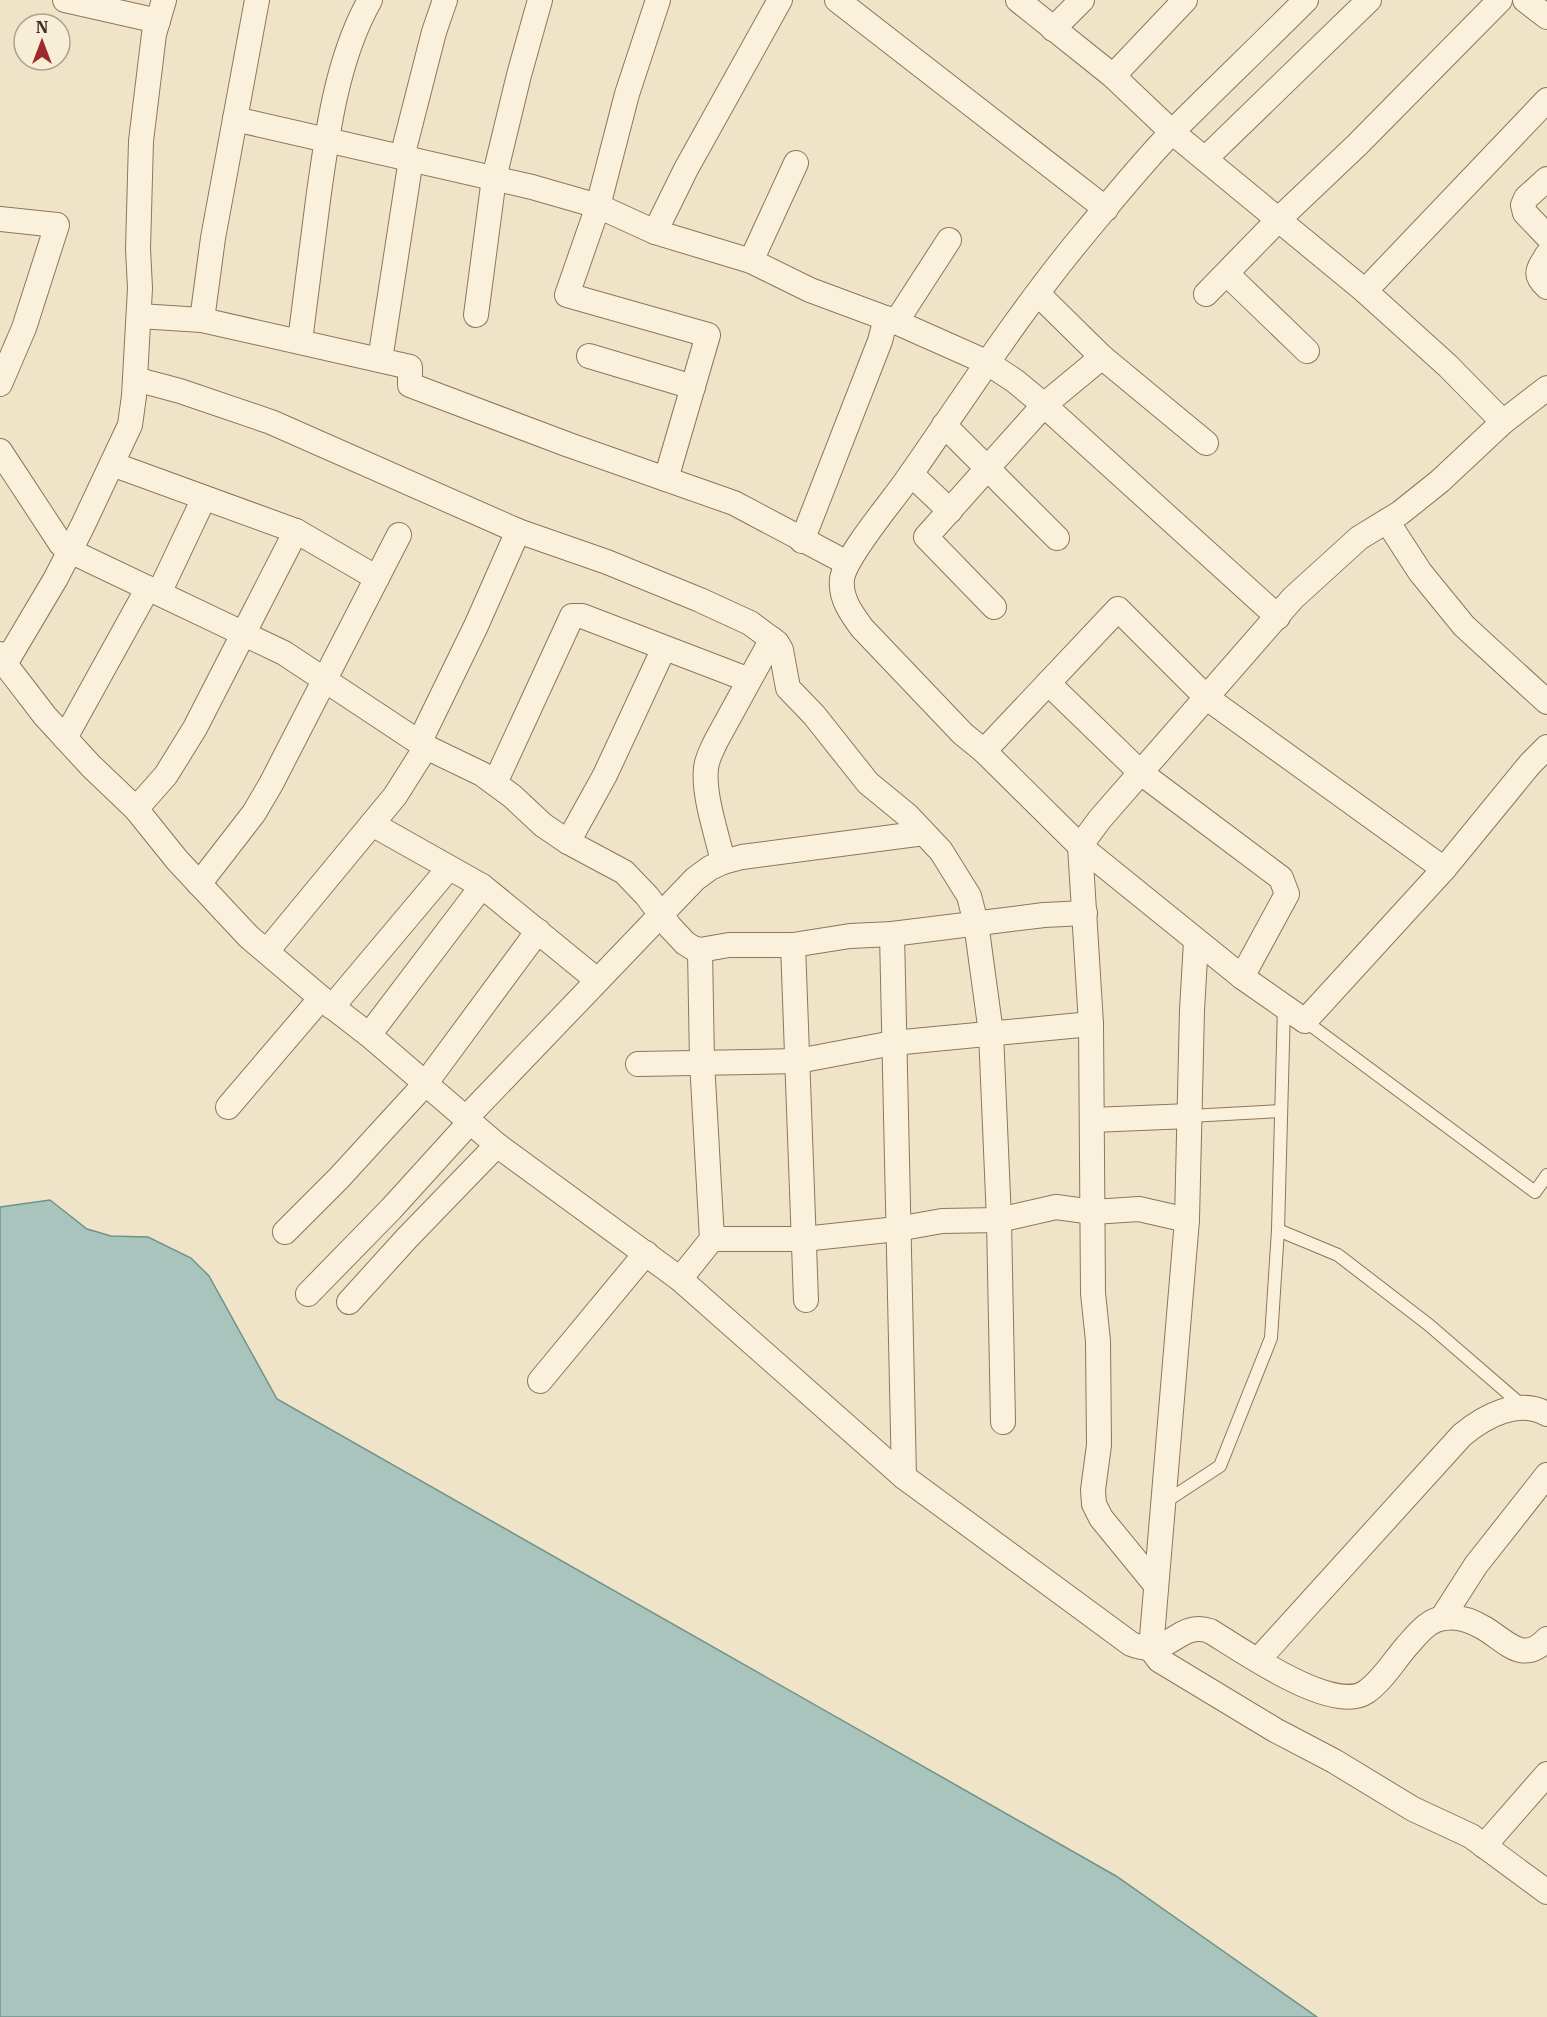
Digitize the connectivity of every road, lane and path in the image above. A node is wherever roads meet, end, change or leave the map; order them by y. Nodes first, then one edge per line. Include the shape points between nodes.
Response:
1 (65, 0) edge
2 (257, 0) edge
3 (370, 0) edge
4 (445, 0) edge
5 (540, 0) edge
6 (658, 0) edge
7 (780, 0) edge
8 (837, 0) edge
9 (1018, 0) edge
10 (1083, 0) edge
11 (1185, 0) edge
12 (1306, 0) edge
13 (1369, 0) edge
14 (1500, 0) edge
15 (1525, 0) edge
16 (161, 10) edge
17 (1547, 17) edge
18 (1053, 29) junction
19 (1113, 76) junction
20 (1547, 100) edge
21 (235, 119) junction
22 (1172, 132) junction
23 (326, 140) junction
24 (406, 158) junction
25 (1205, 159) junction
26 (796, 163) dead end
27 (494, 178) junction
28 (1547, 179) edge
29 (598, 206) junction
30 (1106, 209) junction
31 (0, 219) edge
32 (1279, 219) junction
33 (655, 232) junction
34 (1547, 236) edge
35 (949, 240) dead end
36 (1547, 255) edge
37 (751, 261) junction
38 (1227, 274) junction
39 (1547, 287) edge
40 (1365, 291) junction
41 (1038, 294) junction
42 (1206, 294) dead end
43 (476, 315) dead end
44 (139, 316) junction
45 (202, 320) junction
46 (891, 320) junction
47 (300, 341) junction
48 (1307, 351) dead end
49 (589, 356) dead end
50 (1102, 357) junction
51 (380, 360) junction
52 (986, 363) junction
53 (135, 379) junction
54 (0, 384) edge
55 (693, 387) junction
56 (1546, 390) edge
57 (1044, 405) junction
58 (1503, 422) junction
59 (944, 425) junction
60 (1206, 442) dead end
61 (0, 451) edge
62 (112, 464) junction
63 (988, 469) junction
64 (911, 474) junction
65 (666, 479) junction
66 (204, 498) junction
67 (950, 511) junction
68 (1387, 521) junction
69 (296, 531) junction
70 (518, 531) junction
71 (399, 536) dead end
72 (1057, 538) dead end
73 (802, 541) junction
74 (70, 551) junction
75 (847, 563) junction
76 (377, 578) junction
77 (154, 591) junction
78 (994, 607) dead end
79 (1278, 617) junction
80 (243, 634) junction
81 (772, 639) junction
82 (664, 648) junction
83 (3, 659) edge
84 (324, 679) junction
85 (749, 680) junction
86 (1048, 683) junction
87 (1207, 699) junction
88 (1547, 702) edge
89 (65, 738) junction
90 (423, 744) junction
91 (1547, 747) edge
92 (984, 751) junction
93 (1141, 773) junction
94 (495, 783) junction
95 (136, 809) junction
96 (372, 824) junction
97 (924, 833) junction
98 (568, 842) junction
99 (1080, 846) junction
100 (723, 862) junction
101 (448, 869) junction
102 (1444, 869) junction
103 (199, 884) junction
104 (482, 886) junction
105 (1086, 913) junction
106 (660, 914) junction
107 (976, 923) junction
108 (538, 931) junction
109 (892, 934) junction
110 (1196, 941) junction
111 (794, 945) junction
112 (700, 950) junction
113 (267, 951) junction
114 (1242, 977) junction
115 (597, 980) junction
116 (327, 1003) junction
117 (1284, 1007) junction
118 (1305, 1021) junction
119 (1091, 1024) junction
120 (991, 1033) junction
121 (369, 1035) junction
122 (893, 1043) junction
123 (798, 1060) junction
124 (702, 1062) junction
125 (638, 1064) dead end
126 (425, 1084) junction
127 (228, 1107) dead end
128 (1281, 1111) junction
129 (1190, 1116) junction
130 (468, 1120) junction
131 (1092, 1120) junction
132 (497, 1145) junction
133 (1547, 1174) edge
134 (1093, 1212) junction
135 (999, 1220) junction
136 (1187, 1220) junction
137 (897, 1229) junction
138 (1278, 1230) junction
139 (285, 1232) dead end
140 (712, 1239) junction
141 (804, 1239) junction
142 (645, 1253) junction
143 (680, 1279) junction
144 (308, 1294) dead end
145 (806, 1300) dead end
146 (349, 1302) dead end
147 (540, 1381) dead end
148 (1536, 1411) edge
149 (1003, 1422) dead end
150 (1547, 1476) edge
151 (904, 1477) junction
152 (1162, 1505) junction
153 (1155, 1584) junction
154 (1442, 1618) junction
155 (1547, 1639) edge
156 (1151, 1649) junction
157 (1258, 1660) junction
158 (1547, 1774) edge
159 (1484, 1846) junction
160 (1547, 1892) edge

1 - 16 street
2 - 21 street
3 - 23 street via 342,71
4 - 24 street via 434,32
5 - 27 street
6 - 29 street via 627,94
7 - 33 street
8 - 30 street
9 - 18 street
10 - 18 street
11 - 19 street
12 - 22 street
13 - 25 street
14 - 32 street
15 - 17 street
16 - 44 street via 154,34 141,141
18 - 19 street
19 - 22 street
20 - 40 street
21 - 23 street
21 - 45 street
22 - 25 street
22 - 30 street
23 - 24 street
23 - 47 street
24 - 27 street
24 - 51 street
25 - 32 street
26 - 37 street
27 - 29 street
27 - 43 street
28 - 34 street via 1523,205 1525,213
29 - 33 street
29 - 55 street via 567,295 708,335
30 - 41 street
31 - 54 street via 57,225 24,328
32 - 38 street
32 - 40 street
33 - 37 street
35 - 46 street
36 - 39 street via 1538,274
37 - 46 street via 810,290
38 - 42 street
38 - 48 street
40 - 58 street
41 - 50 street
41 - 52 street
44 - 45 street
44 - 53 street
45 - 47 street
46 - 52 street
46 - 73 street
47 - 51 street
49 - 55 street
50 - 57 street
50 - 60 street
51 - 65 street via 410,367 410,385
52 - 57 street
52 - 59 street
53 - 62 street via 130,425
53 - 70 street via 271,422
55 - 65 street
56 - 58 street
57 - 63 street
57 - 79 street
58 - 68 street via 1440,481
59 - 63 street
59 - 64 street
61 - 74 street
62 - 66 street
62 - 74 street
63 - 67 street
63 - 72 street
64 - 67 street
64 - 75 street
65 - 73 street via 734,504
66 - 69 street
66 - 77 street
67 - 78 street via 926,537
68 - 79 street via 1359,538 1293,598
68 - 88 street via 1420,572 1464,626
69 - 76 street
69 - 80 street
70 - 81 street via 700,600 750,623
70 - 90 street
71 - 76 street
73 - 75 street
74 - 77 street
74 - 83 street
75 - 92 street via 842,579 849,612 963,734
76 - 84 street
77 - 80 street
77 - 89 street
79 - 87 street
80 - 84 street via 284,653
80 - 95 street via 195,728 166,775
81 - 85 street
81 - 97 street via 781,650 788,688 868,783
82 - 85 street
82 - 94 street via 572,616
82 - 98 street via 605,775
83 - 89 street
84 - 90 street
84 - 103 street via 254,813
85 - 100 street via 706,768
86 - 87 street via 1118,609
86 - 92 street
86 - 93 street
87 - 93 street
87 - 102 street
89 - 95 street
90 - 94 street
90 - 96 street via 395,796
91 - 102 street
92 - 99 street
93 - 99 street
93 - 114 street via 1281,878 1287,894
94 - 98 street
95 - 103 street
96 - 101 street
96 - 113 street
97 - 100 street
97 - 107 street via 969,896
98 - 106 street via 624,872
99 - 105 street
99 - 110 street
100 - 106 street via 695,879
101 - 104 street
101 - 116 street
102 - 118 street
103 - 113 street
104 - 108 street
104 - 121 street
105 - 107 street
105 - 119 street
106 - 112 street via 685,943
106 - 115 street
107 - 109 street
107 - 120 street
108 - 115 street
108 - 126 street
109 - 111 street
109 - 122 street
110 - 114 street
110 - 129 street
111 - 112 street via 729,945
111 - 123 street
112 - 124 street
113 - 116 street
114 - 117 street
115 - 130 street
116 - 121 street
116 - 127 street
117 - 118 street
117 - 128 lane
118 - 133 lane via 1535,1192
119 - 120 street
119 - 131 street
120 - 122 street
120 - 135 street
121 - 126 street
122 - 123 street
122 - 137 street
123 - 124 street
123 - 141 street
124 - 125 street
124 - 140 street
126 - 130 street
126 - 139 street
128 - 129 lane
128 - 138 lane
129 - 131 street
129 - 136 street
130 - 132 street
130 - 144 street via 391,1209
131 - 134 street
132 - 142 street
132 - 146 street
134 - 135 street via 1056,1207
134 - 136 street via 1139,1209
134 - 153 street via 1099,1445 1094,1504
135 - 137 street via 942,1221
135 - 149 street
136 - 152 street
137 - 141 street
137 - 151 street
138 - 148 lane via 1338,1255
138 - 152 lane via 1271,1338 1220,1466
140 - 141 street
140 - 143 street
141 - 145 street
142 - 143 street
142 - 147 street
143 - 151 street
148 - 157 street via 1509,1409 1475,1424 1462,1435
150 - 154 street via 1476,1564
151 - 156 street via 1131,1644
152 - 153 street
153 - 156 street
154 - 155 street via 1464,1619 1517,1650 1534,1649
154 - 157 street via 1420,1632 1375,1683 1358,1695 1333,1695 1305,1686
156 - 157 street via 1201,1628
156 - 159 street via 1159,1660 1275,1730
158 - 159 street
159 - 160 street

